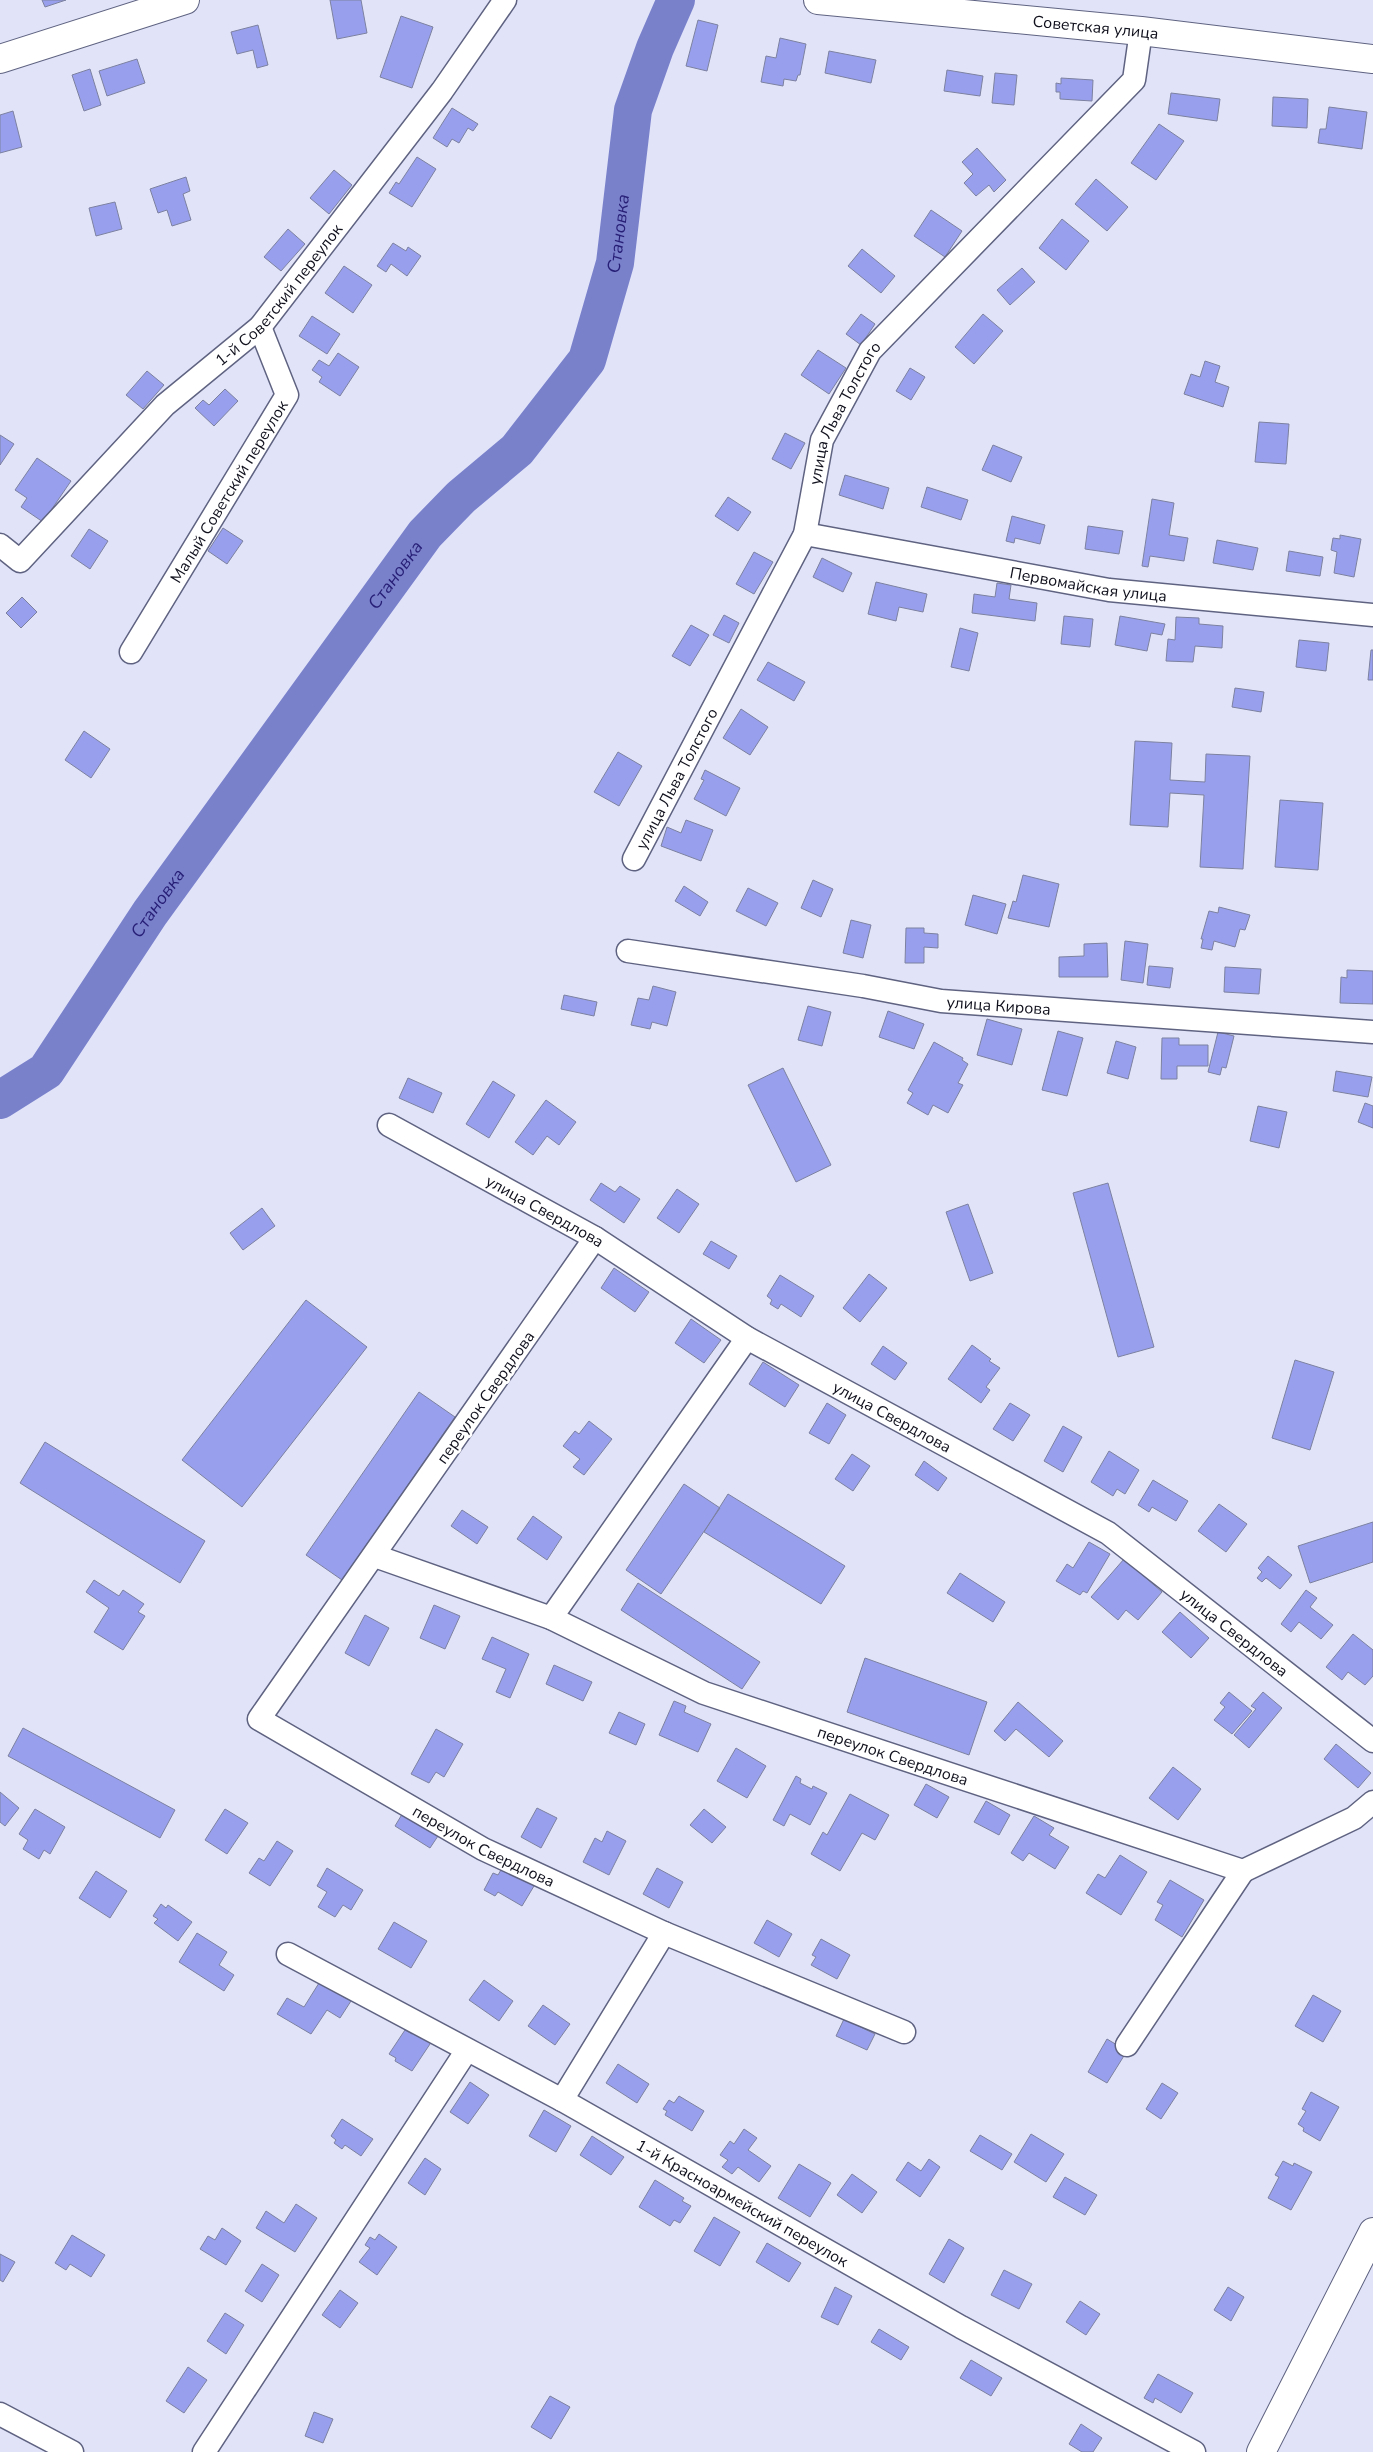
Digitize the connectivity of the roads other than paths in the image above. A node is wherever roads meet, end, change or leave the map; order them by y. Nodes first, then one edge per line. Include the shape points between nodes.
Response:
1 (185, 0) edge
2 (505, 0) edge
3 (818, 0) edge
4 (129, 9) edge
5 (1141, 31) junction
6 (0, 58) edge
7 (1373, 59) edge
8 (260, 327) junction
9 (805, 534) junction
10 (0, 545) edge
11 (1373, 615) edge
12 (132, 652) dead end
13 (634, 859) dead end
14 (628, 951) dead end
15 (1373, 1032) edge
16 (389, 1125) dead end
17 (596, 1238) junction
18 (747, 1338) junction
19 (375, 1556) junction
20 (551, 1618) junction
21 (1373, 1741) edge
22 (1373, 1802) edge
23 (1243, 1871) junction
24 (664, 1933) junction
25 (288, 1954) dead end
26 (904, 2032) dead end
27 (1127, 2045) dead end
28 (467, 2050) junction
29 (562, 2100) junction
30 (1373, 2232) edge
31 (0, 2414) edge
32 (72, 2452) edge
33 (204, 2452) edge
34 (1194, 2452) edge
35 (1261, 2452) edge

1 - 4 main road
2 - 8 street, 1-й Советский переулок via 442,91
3 - 5 main road, Советская улица
4 - 6 main road
5 - 7 main road, Советская улица
5 - 9 street, улица Льва Толстого via 1134,80 870,351 822,440
8 - 10 street, 1-й Советский переулок via 165,405 20,561
8 - 12 street, Малый Советский переулок via 287,395
9 - 11 street, Первомайская улица via 1109,590
9 - 13 street, улица Льва Толстого
14 - 15 street, улица Кирова via 863,986 941,1001
16 - 17 street, улица Свердлова
17 - 18 street, улица Свердлова
17 - 19 street, переулок Свердлова
18 - 20 street
18 - 21 street, улица Свердлова via 1108,1533
19 - 20 street, переулок Свердлова
19 - 24 street, переулок Свердлова via 259,1719 483,1849
20 - 23 street, переулок Свердлова via 704,1693
22 - 23 street via 1354,1818
23 - 27 street
24 - 26 street, переулок Свердлова
24 - 29 street
25 - 28 street, 1-й Красноармейский переулок
28 - 29 street, 1-й Красноармейский переулок
28 - 33 street
29 - 34 street, 1-й Красноармейский переулок via 961,2327
30 - 35 main road
31 - 32 street

